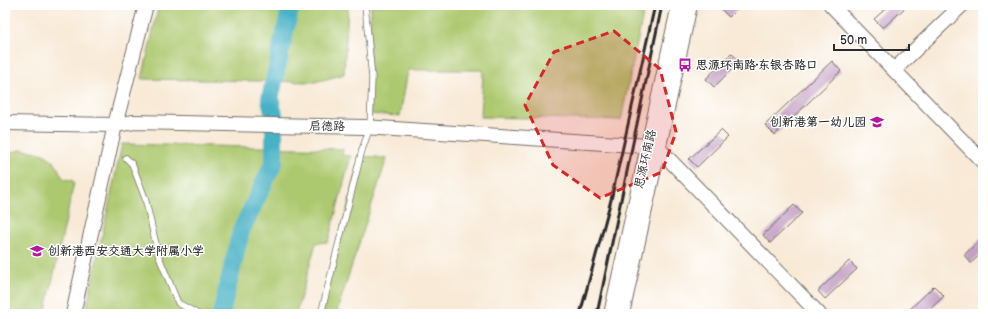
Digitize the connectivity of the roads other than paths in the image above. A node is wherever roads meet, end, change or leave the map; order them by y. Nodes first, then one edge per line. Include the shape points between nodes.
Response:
1 (146, 5) edge
2 (365, 5) edge
3 (680, 5) edge
4 (690, 5) edge
5 (831, 5) edge
6 (962, 5) edge
7 (894, 70) junction
8 (5, 123) edge
9 (115, 125) junction
10 (367, 127) junction
11 (653, 147) junction
12 (126, 158) dead end
13 (983, 162) edge
14 (73, 314) edge
15 (198, 314) edge
16 (321, 314) edge
17 (611, 314) edge
18 (622, 314) edge
19 (819, 314) edge

1 - 9 street
2 - 10 lane via 372,78
3 - 11 street, 思源环南路
4 - 11 street, 思源环南路
5 - 7 street
6 - 7 street
7 - 13 street
8 - 9 street, 启德路
9 - 10 street, 启德路 via 134,122
9 - 14 street
10 - 11 street, 启德路
10 - 16 lane
11 - 17 street, 思源环南路
11 - 18 street, 思源环南路
11 - 19 street
12 - 15 lane via 132,164 145,198 159,257 178,303

